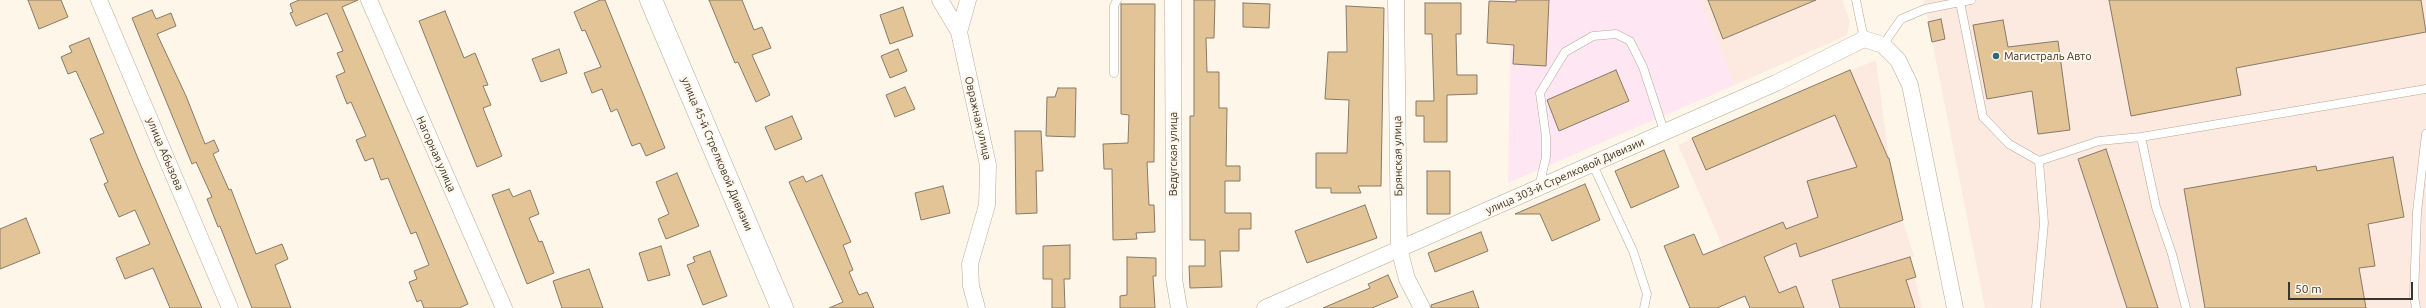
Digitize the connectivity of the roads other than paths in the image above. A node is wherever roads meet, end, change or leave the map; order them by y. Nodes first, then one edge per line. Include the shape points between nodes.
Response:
1 (99, 0) edge
2 (369, 0) edge
3 (651, 0) edge
4 (940, 0) edge
5 (968, 0) edge
6 (1117, 0) edge
7 (1172, 0) edge
8 (1396, 0) edge
9 (1856, 0) edge
10 (1971, 0) edge
11 (1960, 2) junction
12 (959, 32) junction
13 (1864, 39) junction
14 (1883, 45) junction
15 (1114, 73) dead end
16 (2426, 89) edge
17 (1664, 131) junction
18 (2426, 134) edge
19 (2141, 137) junction
20 (2040, 161) junction
21 (1592, 163) junction
22 (1538, 188) junction
23 (1399, 248) junction
24 (230, 308) edge
25 (504, 308) edge
26 (782, 308) edge
27 (976, 308) edge
28 (1179, 308) edge
29 (1265, 308) edge
30 (1422, 308) edge
31 (1644, 308) edge
32 (1955, 308) edge
33 (2036, 308) edge
34 (2186, 308) edge
35 (2416, 308) edge

1 - 24 street, улица Абызова
2 - 25 street, Нагорная улица
3 - 26 main road, улица 45-й Стрелковой Дивизии
4 - 12 street
5 - 12 street, Овражная улица
6 - 15 lane via 1114,6
7 - 28 street, Ведугская улица via 1174,279
8 - 23 street, Брянская улица
9 - 13 lane
10 - 11 lane
11 - 14 lane via 1925,10 1901,20
11 - 20 lane via 1982,117 2009,144
12 - 27 street, Овражная улица via 988,165 987,205 970,264
13 - 14 street
13 - 17 street, улица 303-й Стрелковой Дивизии via 1776,83
14 - 32 street via 1898,60 1910,85
16 - 19 lane
17 - 21 street, улица 303-й Стрелковой Дивизии
17 - 22 lane via 1643,67 1630,42 1616,34 1593,36 1565,52 1540,93 1546,157
18 - 35 lane via 2417,212 2414,296
19 - 20 lane via 2099,140
19 - 34 lane via 2156,207
20 - 33 lane via 2044,223
21 - 22 street, улица 303-й Стрелковой Дивизии
21 - 31 lane via 1633,251 1647,294
22 - 23 street, улица 303-й Стрелковой Дивизии
23 - 29 street, улица 303-й Стрелковой Дивизии
23 - 30 street, Брянская улица via 1407,279

